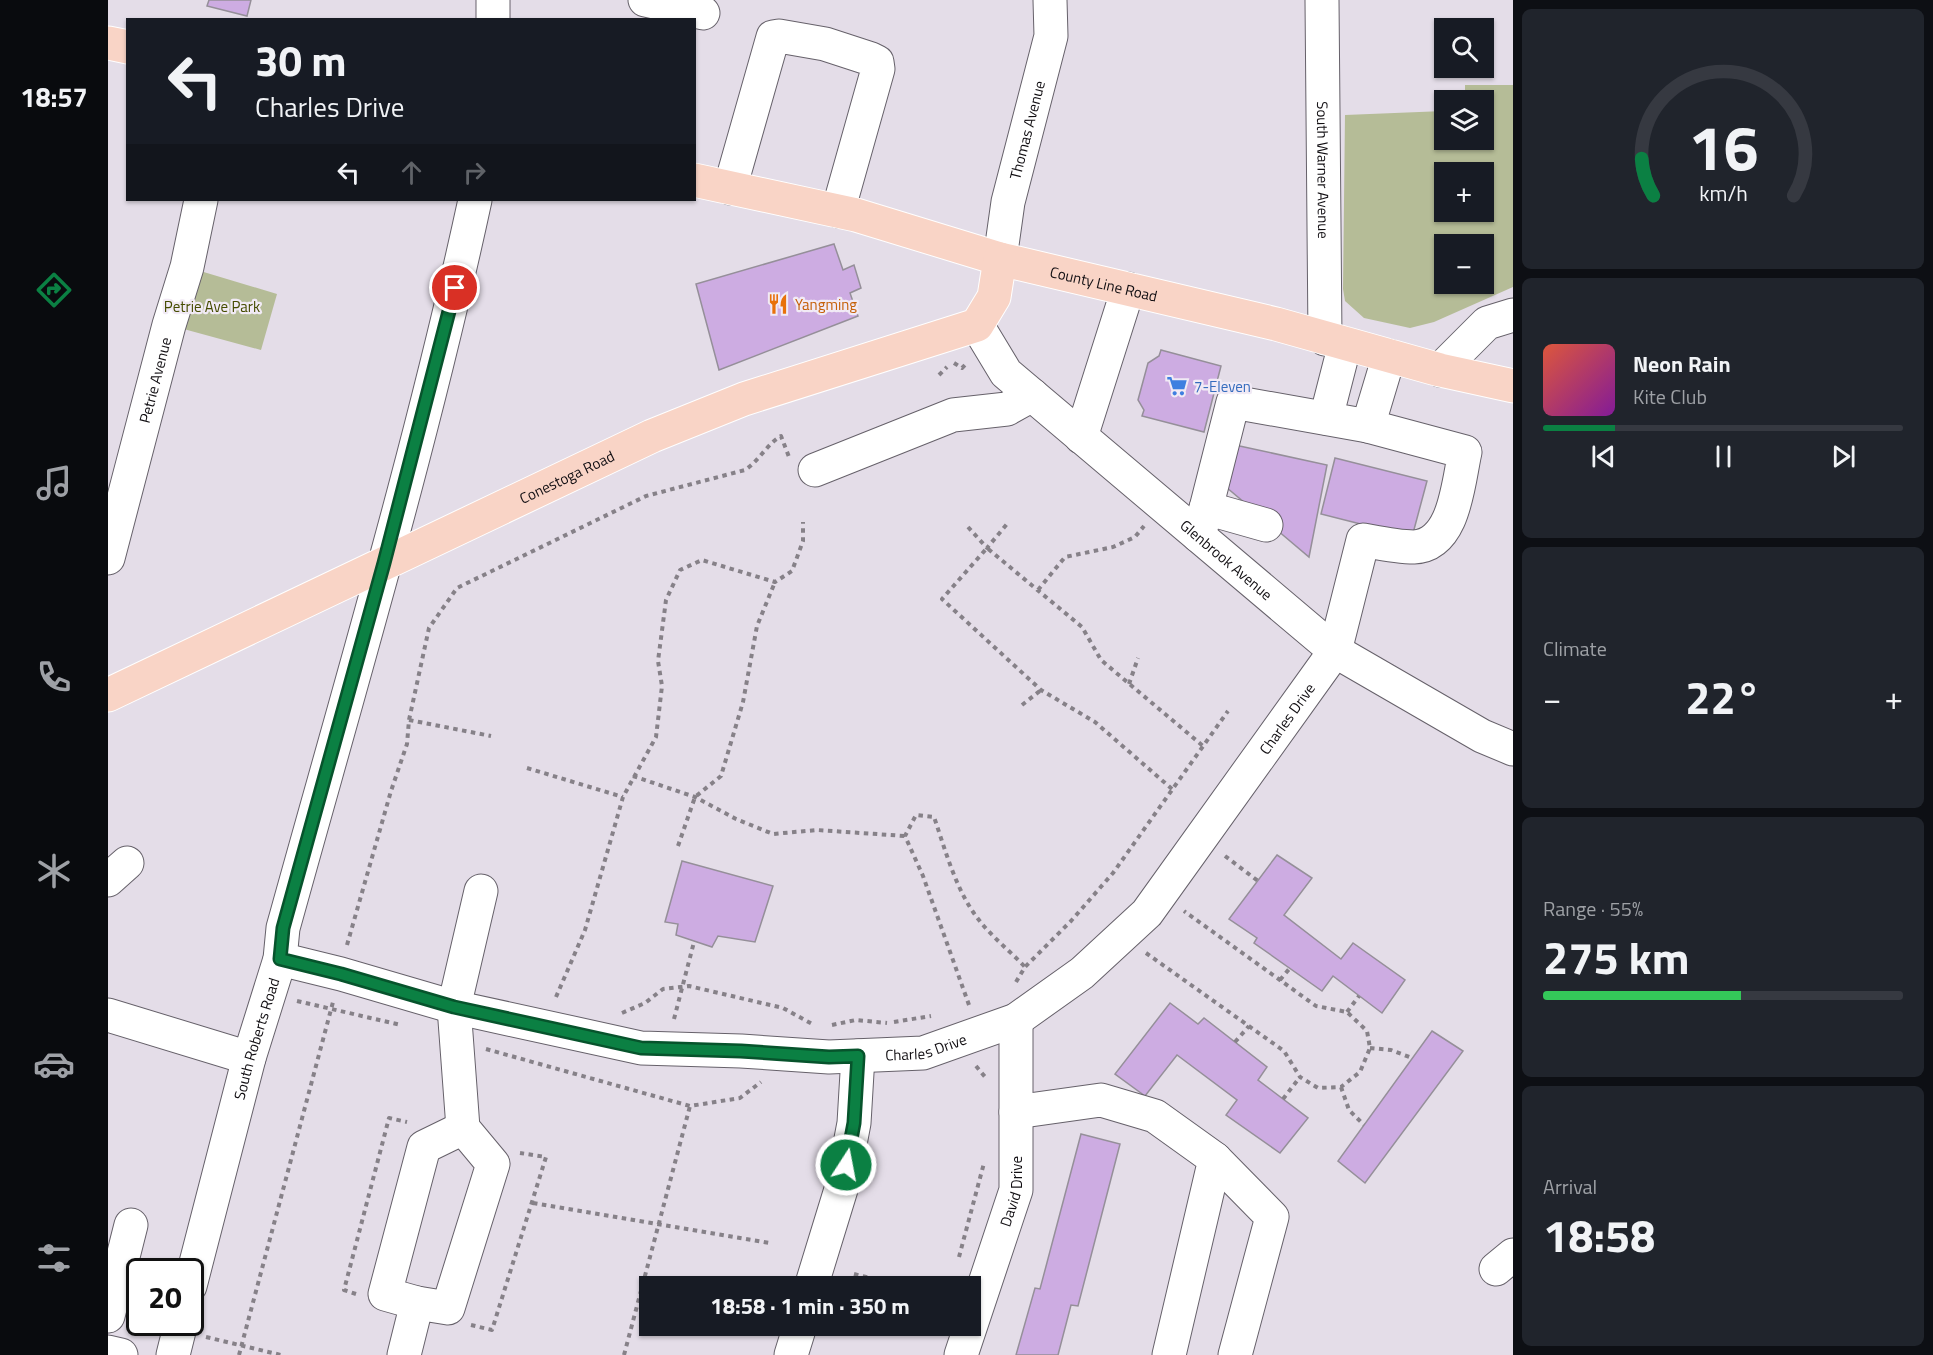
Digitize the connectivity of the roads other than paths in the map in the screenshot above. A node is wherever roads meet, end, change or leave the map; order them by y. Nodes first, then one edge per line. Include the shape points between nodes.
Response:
1 (493, 0) edge
2 (645, 0) edge
3 (1050, 0) edge
4 (1322, 0) edge
5 (703, 13) dead end
6 (493, 18) edge
7 (108, 43) edge
8 (126, 47) edge
9 (696, 180) edge
10 (730, 188) junction
11 (201, 201) edge
12 (475, 201) edge
13 (837, 211) junction
14 (1000, 259) junction
15 (1128, 289) junction
16 (1513, 315) edge
17 (977, 325) junction
18 (1335, 342) junction
19 (1389, 356) junction
20 (1440, 370) junction
21 (1513, 386) edge
22 (1032, 395) junction
23 (1326, 418) junction
24 (1368, 426) junction
25 (1081, 436) junction
26 (815, 470) road end
27 (1202, 522) junction
28 (1266, 525) dead end
29 (108, 558) edge
30 (384, 563) junction
31 (1335, 651) junction
32 (108, 696) edge
33 (1513, 749) edge
34 (480, 891) dead end
35 (280, 959) junction
36 (454, 1007) junction
37 (108, 1014) edge
38 (1016, 1020) junction
39 (858, 1056) junction
40 (249, 1058) junction
41 (1016, 1112) junction
42 (463, 1128) junction
43 (1215, 1159) junction
44 (131, 1225) dead end
45 (197, 1258) edge
46 (815, 1276) edge
47 (417, 1304) junction
48 (108, 1317) edge
49 (797, 1336) edge
50 (108, 1352) edge
51 (121, 1355) edge
52 (404, 1355) edge
53 (791, 1355) edge
54 (961, 1355) edge
55 (1169, 1355) edge
56 (1234, 1355) edge

1 - 6 street
2 - 5 street
3 - 14 street, Thomas Avenue via 1051,36 1008,202
4 - 18 street, South Warner Avenue
7 - 8 main road
9 - 10 main road, County Line Road
10 - 13 main road, County Line Road
10 - 13 street via 772,38 825,44 871,59 877,62 878,69
11 - 29 street, Petrie Avenue via 187,267
12 - 30 street, South Roberts Road
13 - 14 main road, County Line Road
14 - 15 main road, County Line Road
14 - 17 main road via 994,297
15 - 18 main road, County Line Road
15 - 25 street
16 - 20 street via 1487,323
17 - 22 street, Glenbrook Avenue via 1006,373
17 - 30 main road, Conestoga Road via 744,399 652,436
18 - 19 main road, County Line Road
18 - 23 street, South Warner Avenue
19 - 20 main road, County Line Road
19 - 24 street
20 - 21 main road, County Line Road
22 - 25 street, Glenbrook Avenue
22 - 26 street via 1007,409 953,415
23 - 24 street
23 - 27 street via 1233,402
24 - 31 street via 1465,453 1450,518 1438,538 1416,547 1363,540
25 - 27 street, Glenbrook Avenue
27 - 28 street
27 - 31 street, Glenbrook Avenue
30 - 32 main road, Conestoga Road
30 - 35 street, South Roberts Road via 283,928
31 - 33 street, Glenbrook Avenue via 1482,736
31 - 38 street, Charles Drive via 1147,913 1082,973
34 - 36 street
35 - 36 street, Charles Drive
35 - 40 street, South Roberts Road
36 - 39 street, Charles Drive via 641,1048
36 - 42 street
37 - 40 street
38 - 39 street, Charles Drive via 922,1053
38 - 41 street, David Drive
39 - 46 street via 854,1123 842,1186
40 - 45 street, South Roberts Road
41 - 43 street via 1101,1100 1155,1116
41 - 54 street, David Drive via 1016,1190
42 - 47 street via 493,1164 448,1308
42 - 47 street via 424,1147 385,1294
43 - 55 street
43 - 56 street via 1272,1217
44 - 48 street
47 - 52 street
49 - 53 street
50 - 51 street

